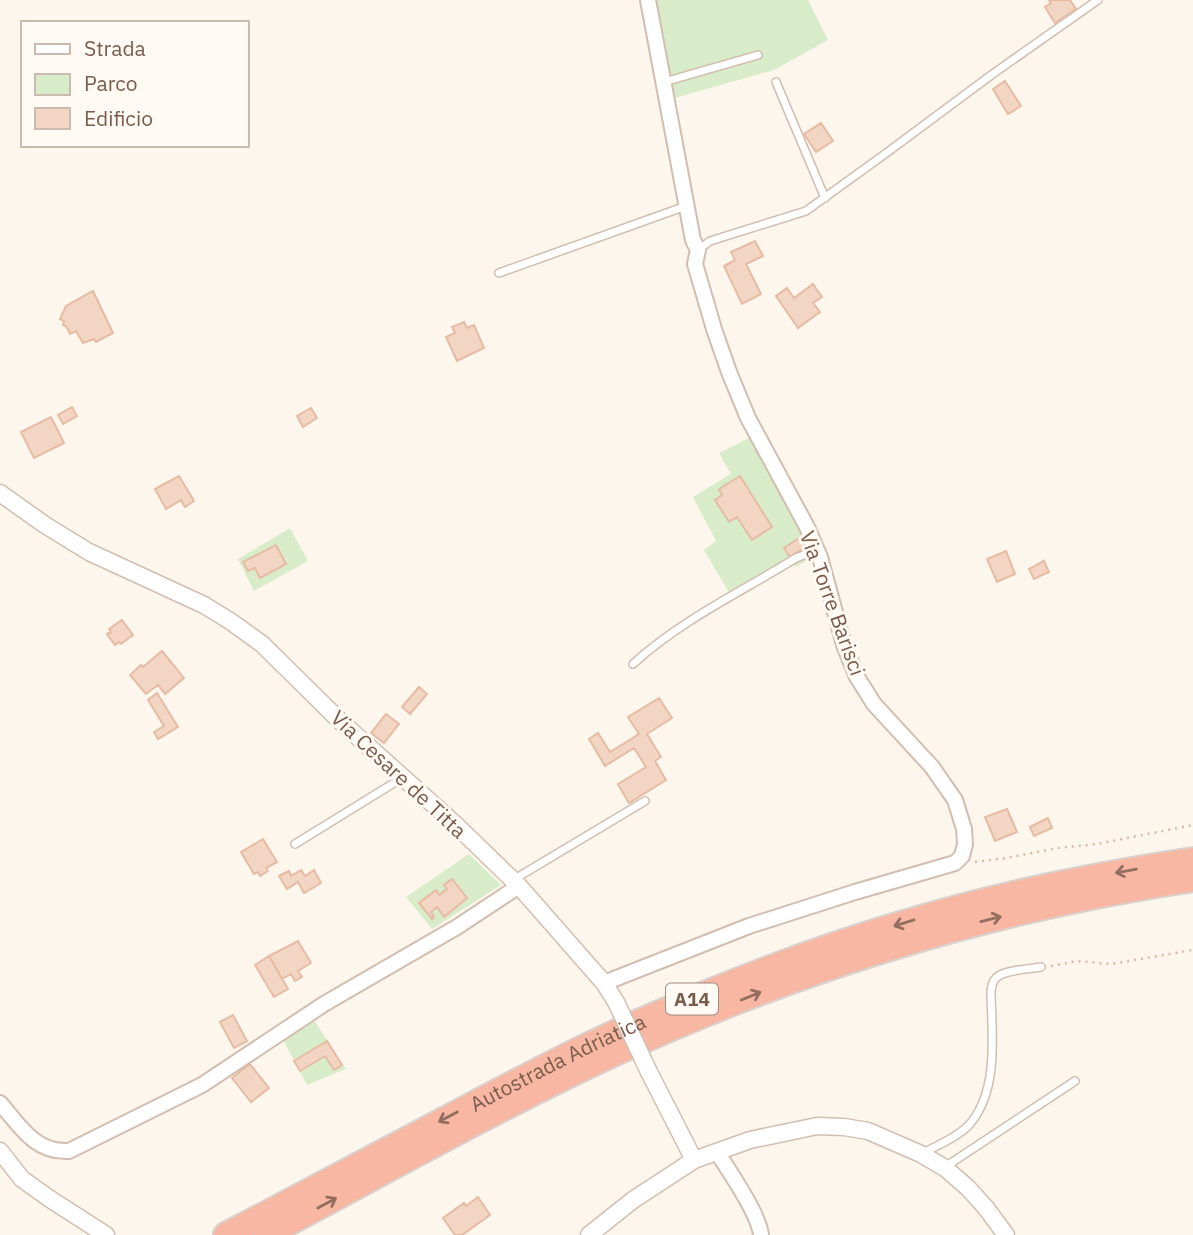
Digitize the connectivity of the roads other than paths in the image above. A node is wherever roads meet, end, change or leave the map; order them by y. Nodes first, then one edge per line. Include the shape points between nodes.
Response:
1 (648, 0) edge
2 (1098, 0) edge
3 (758, 55) dead end
4 (776, 82) dead end
5 (663, 83) junction
6 (825, 198) junction
7 (687, 206) junction
8 (698, 250) junction
9 (499, 273) dead end
10 (0, 493) edge
11 (816, 550) junction
12 (633, 664) dead end
13 (402, 778) junction
14 (645, 801) dead end
15 (295, 844) dead end
16 (1193, 860) edge
17 (1193, 879) edge
18 (516, 883) junction
19 (1041, 967) road end
20 (604, 983) junction
21 (1075, 1081) dead end
22 (0, 1103) edge
23 (0, 1152) edge
24 (717, 1152) junction
25 (921, 1154) junction
26 (694, 1160) junction
27 (944, 1168) junction
28 (106, 1235) edge
29 (226, 1235) edge
30 (266, 1235) edge
31 (589, 1235) edge
32 (761, 1235) edge
33 (1006, 1235) edge

1 - 5 street, Via Torre Barisci
2 - 6 lane
3 - 5 lane
4 - 6 lane
5 - 7 street, Via Torre Barisci
6 - 8 lane via 806,211 710,241
7 - 8 street, Via Torre Barisci
7 - 9 lane
8 - 11 street, Via Torre Barisci via 695,264 729,372
10 - 13 street, Via Cesare de Titta via 89,552 230,621 262,644
11 - 12 lane via 678,628
11 - 20 street, Via Torre Barisci via 858,677 874,704 932,767 955,800 964,829 962,856 955,863 749,926
13 - 15 lane
13 - 18 street, Via Cesare de Titta
14 - 18 lane
16 -> 29 highway, Autostrada Adriatica / A14 via 964,906 757,973 559,1060
30 -> 17 highway, Autostrada Adriatica / A14 via 611,1055 776,986 971,924
18 - 20 street, Via Cesare de Titta
18 - 22 street via 457,927 324,1004 202,1085 69,1151 55,1152 39,1144
19 - 25 lane via 996,977 990,994 993,1055 979,1108 969,1125
20 - 26 street, Via Cesare de Titta, bridge
21 - 27 lane
23 - 28 street via 22,1179
24 - 25 street via 817,1126 868,1131
24 - 26 street
24 - 32 street
25 - 27 street
26 - 31 street
27 - 33 street via 968,1188

